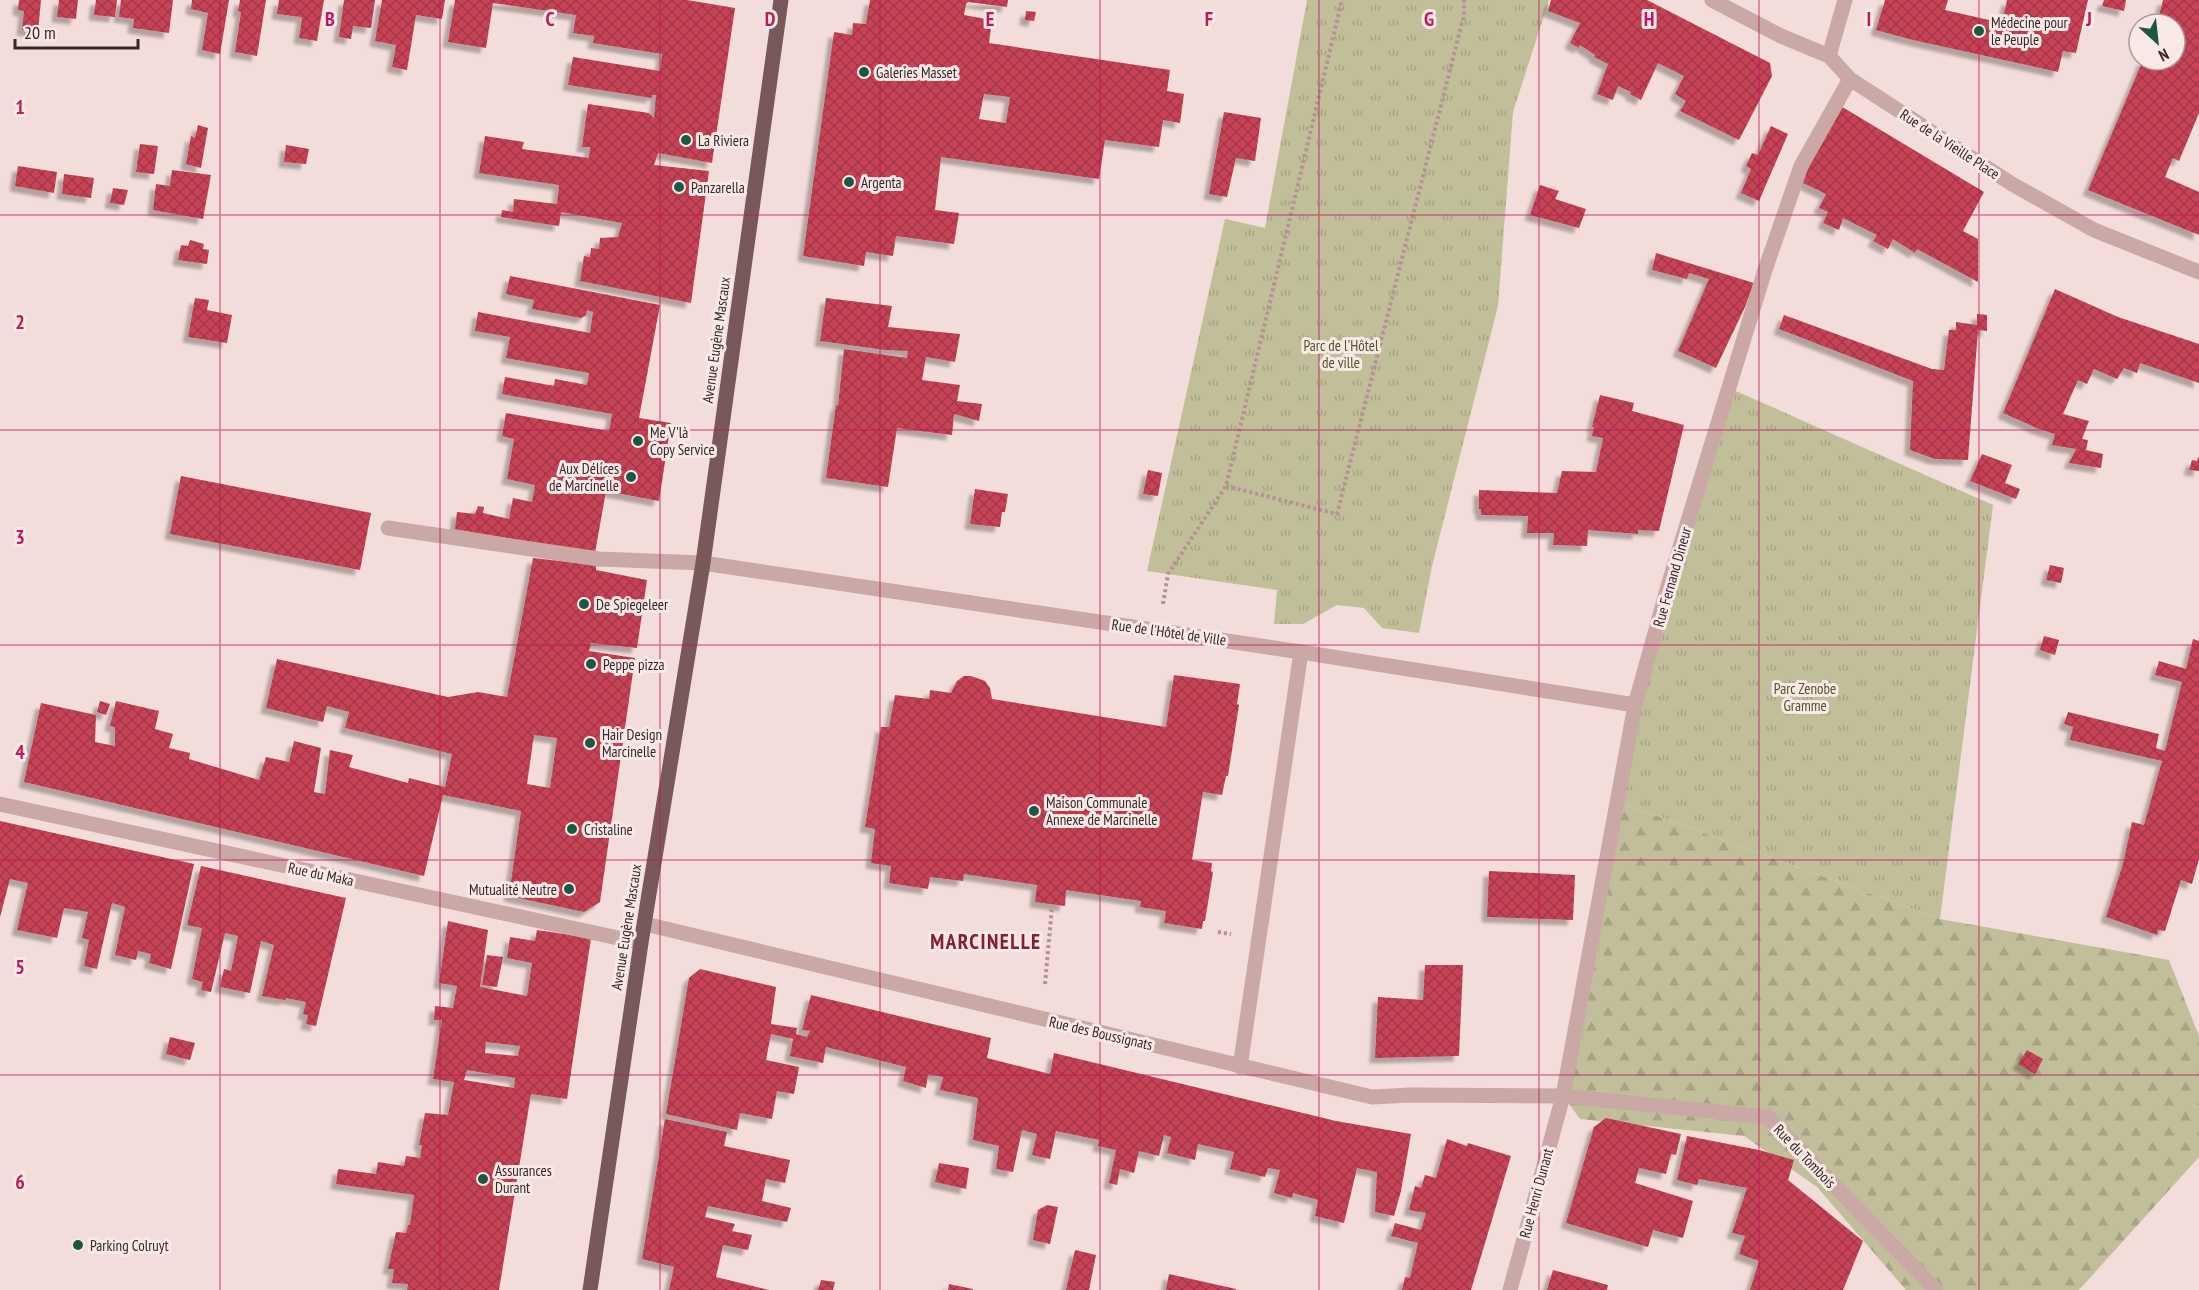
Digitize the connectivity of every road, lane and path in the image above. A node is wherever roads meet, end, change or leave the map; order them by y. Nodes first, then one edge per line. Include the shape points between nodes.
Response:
1 (778, 0) edge
2 (1342, 0) edge
3 (1464, 0) edge
4 (1712, 0) edge
5 (1845, 0) edge
6 (1829, 56) junction
7 (1850, 79) junction
8 (2199, 272) edge
9 (1226, 486) junction
10 (388, 528) dead end
11 (703, 563) junction
12 (1158, 631) junction
13 (1301, 652) junction
14 (1635, 705) junction
15 (0, 804) edge
16 (1052, 907) dead end
17 (645, 924) junction
18 (641, 943) junction
19 (1045, 984) dead end
20 (1240, 1067) junction
21 (1563, 1096) junction
22 (590, 1290) edge
23 (1510, 1290) edge
24 (1936, 1290) edge

1 - 11 main road, Avenue Eugène Mascaux
2 - 9 path
3 - 9 path via 1464,15 1337,514
4 - 6 street, Rue de la Vieille Place
5 - 6 street
6 - 7 street, Rue de la Vieille Place
7 - 8 street, Rue de la Vieille Place via 2012,184 2094,230
7 - 14 street, Rue Fernand Dineur via 1801,166 1765,270
9 - 12 path via 1168,574
10 - 11 street, Rue de l'Hôtel de Ville via 598,560
11 - 12 street, Rue de l'Hôtel de Ville
11 - 17 main road, Avenue Eugène Mascaux
12 - 13 street, Rue de l'Hôtel de Ville
13 - 14 street, Rue de l'Hôtel de Ville
13 - 20 street
14 - 21 street, Rue Fernand Dineur
15 - 18 street, Rue du Maka
16 - 19 path
17 - 18 main road, Avenue Eugène Mascaux
17 - 20 street, Rue des Boussignats
18 - 22 main road, Avenue Eugène Mascaux
20 - 21 street, Rue des Boussignats via 1372,1097
21 - 23 street, Rue Henri Dunant
21 - 24 street, Rue du Tombois via 1768,1117

